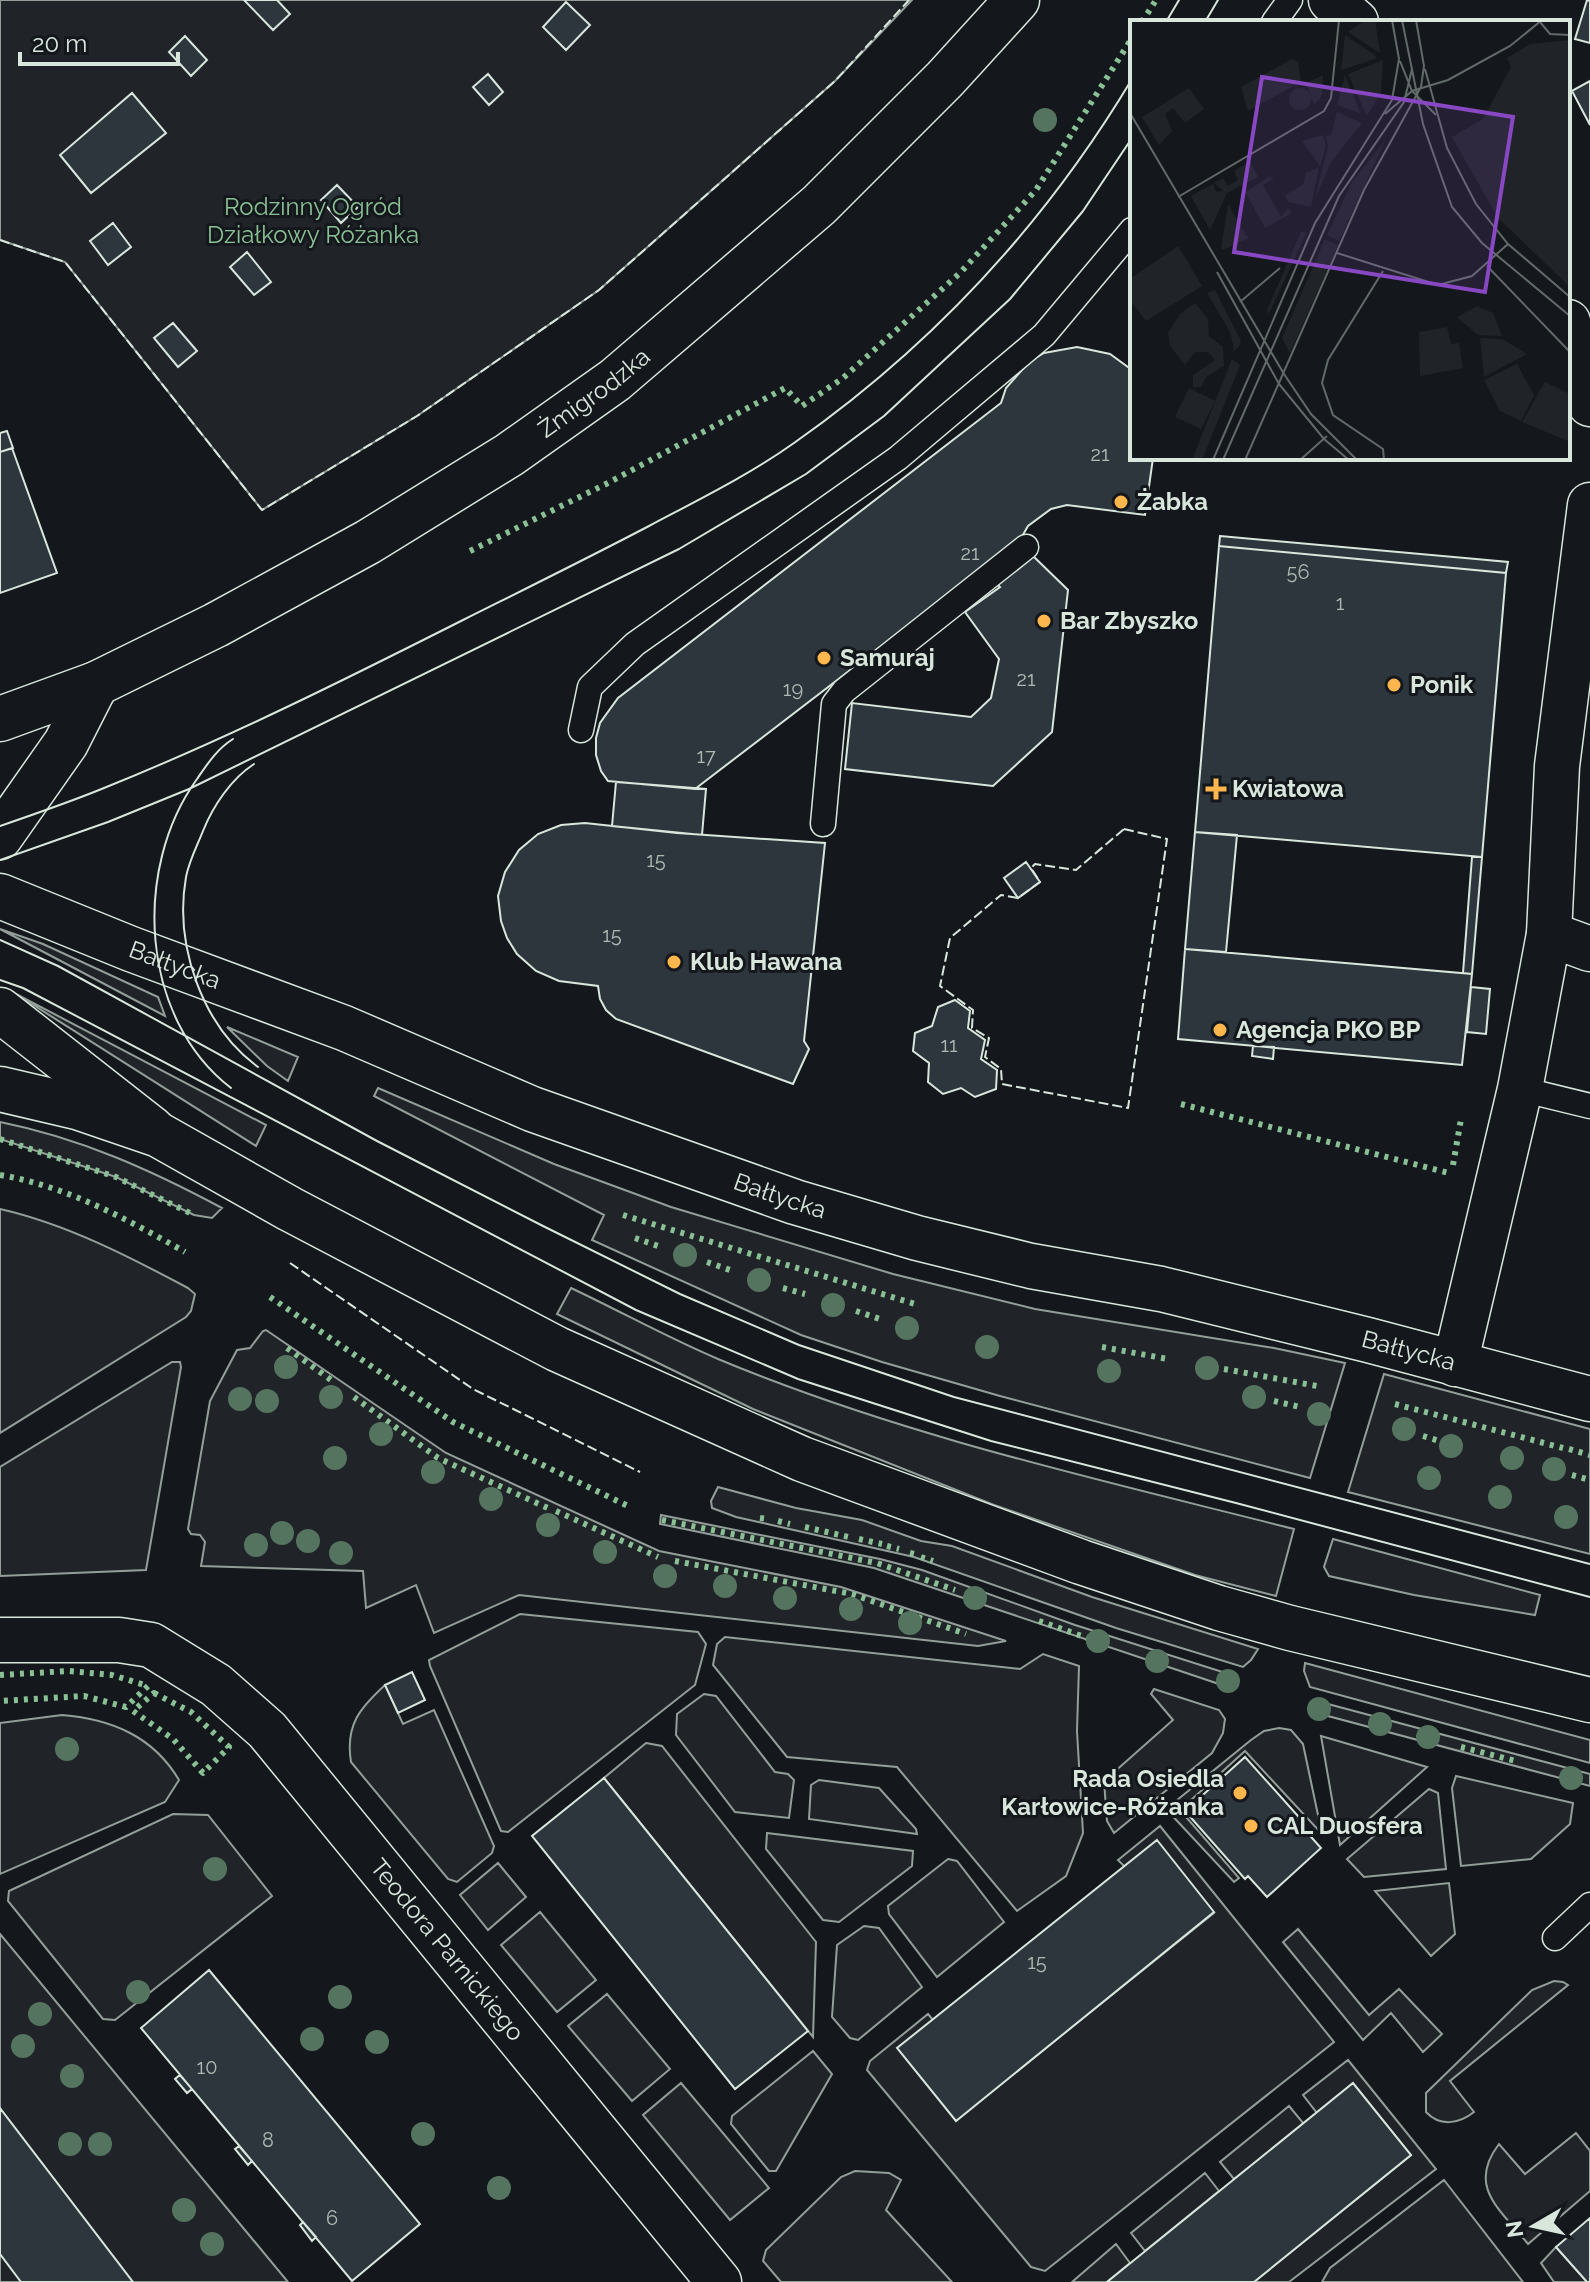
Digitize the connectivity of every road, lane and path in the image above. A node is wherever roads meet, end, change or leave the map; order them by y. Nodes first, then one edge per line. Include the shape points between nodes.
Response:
1 (1017, 0) edge
2 (1290, 0) edge
3 (1331, 0) edge
4 (1370, 0) edge
5 (1275, 20) edge
6 (1353, 20) edge
7 (1356, 20) edge
8 (1130, 232) edge
9 (1570, 329) edge
10 (1590, 404) edge
11 (1590, 505) edge
12 (1026, 547) dead end
13 (96, 684) junction
14 (0, 719) edge
15 (581, 730) dead end
16 (823, 824) dead end
17 (0, 837) edge
18 (0, 896) edge
19 (1549, 934) junction
20 (1590, 949) edge
21 (0, 1010) edge
22 (0, 1089) edge
23 (1520, 1089) junction
24 (1590, 1106) edge
25 (159, 1135) junction
26 (1455, 1364) junction
27 (1590, 1399) edge
28 (0, 1640) edge
29 (1590, 1700) edge
30 (1590, 1905) edge
31 (1555, 1938) dead end
32 (719, 2282) edge

1 - 13 street, Żmigrodzka via 819,205 615,380 509,455 368,542
2 - 5 lane
3 - 6 street
4 - 7 street
8 - 15 lane via 1044,335 898,458 635,644 590,687
9 - 10 street
11 - 19 street via 1557,766
12 - 16 lane via 834,704
13 - 14 street, Żmigrodzka
13 - 17 street via 66,743
18 - 26 street, Bałtycka via 344,1028 532,1109 783,1198 1003,1259 1161,1289
19 - 20 street
19 - 23 street
21 - 25 street
22 - 25 street via 77,1107
23 - 24 lane
23 - 26 street
25 - 29 street via 557,1349 802,1459 1219,1608
26 - 27 street, Bałtycka
28 - 32 street, Teodora Parnickiego via 151,1645 216,1685 267,1730
30 - 31 lane

